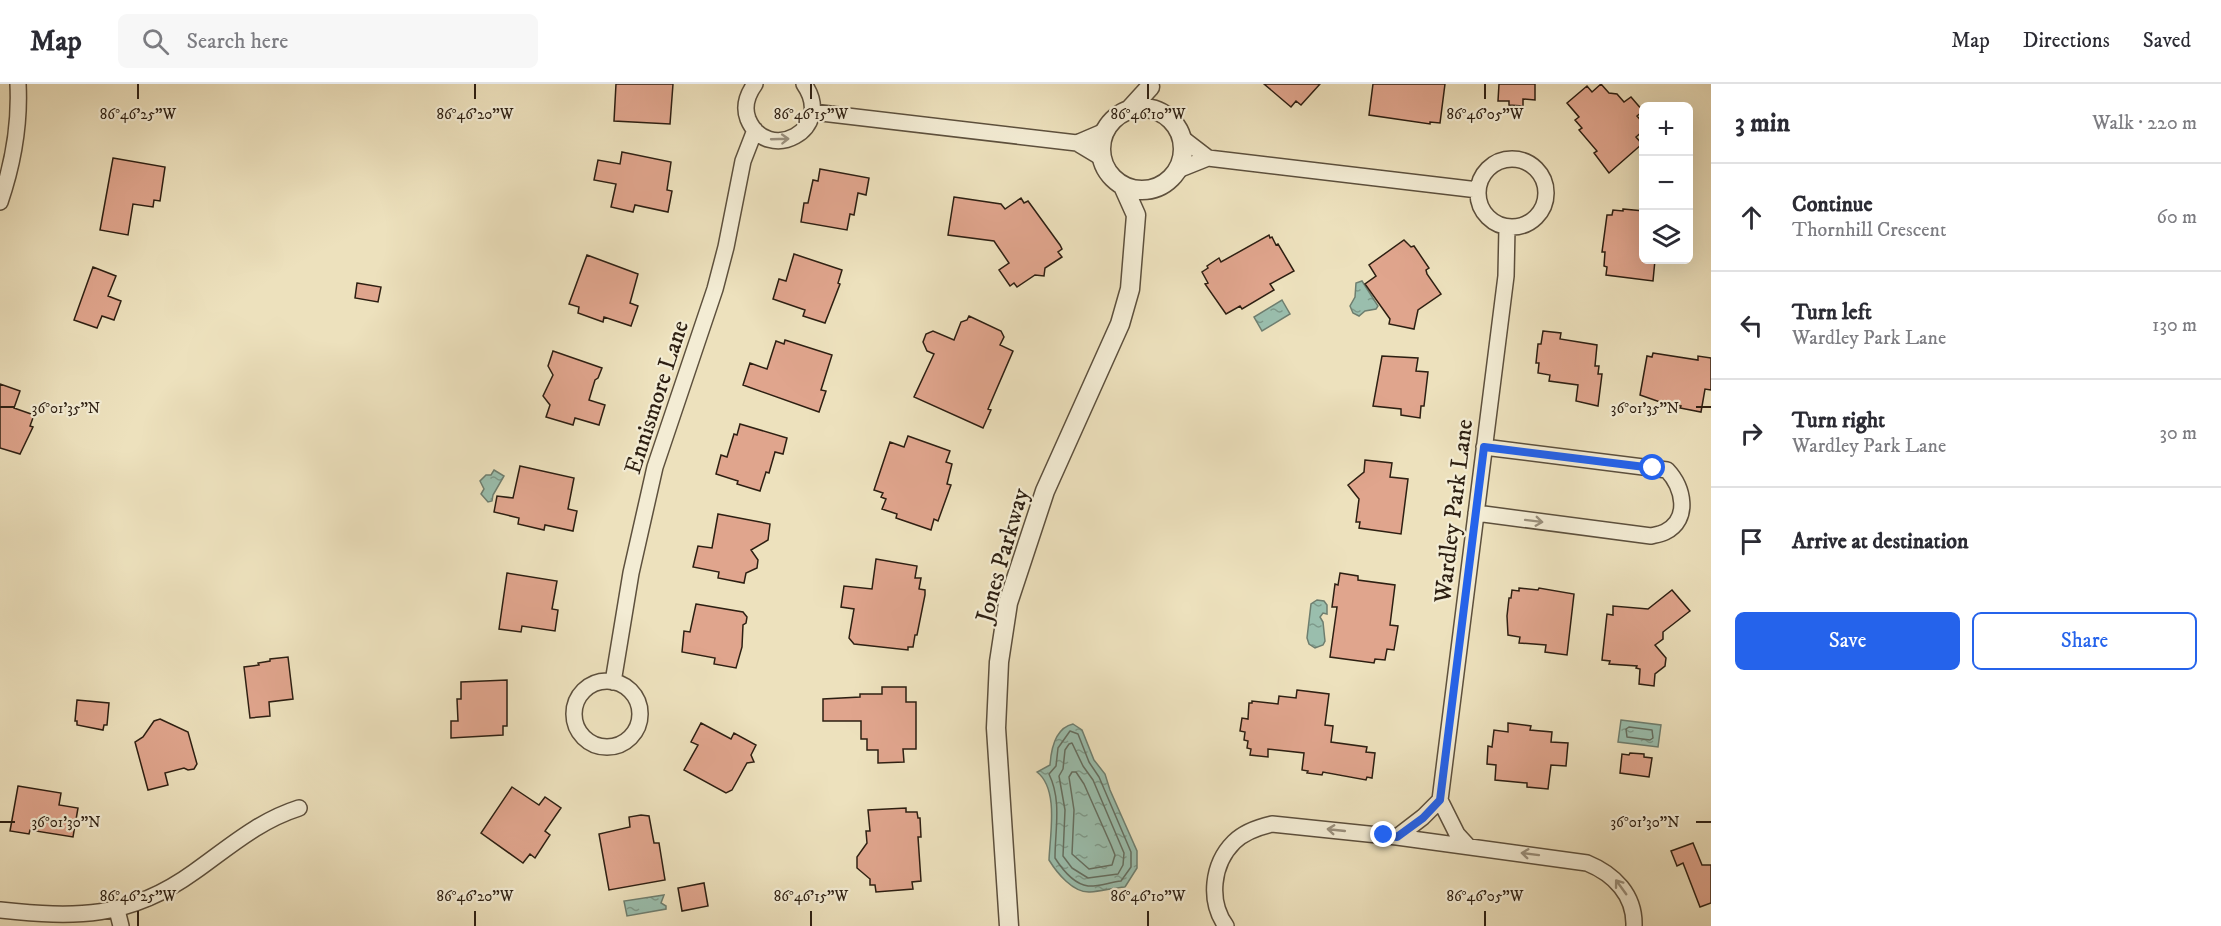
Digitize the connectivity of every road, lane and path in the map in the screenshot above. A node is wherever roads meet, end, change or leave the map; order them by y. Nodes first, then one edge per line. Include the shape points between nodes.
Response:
1 (18, 84) edge
2 (755, 84) edge
3 (804, 84) edge
4 (1150, 85) edge
5 (1129, 110) junction
6 (813, 112) junction
7 (1161, 113) junction
8 (755, 130) junction
9 (1105, 131) junction
10 (1182, 138) junction
11 (1077, 143) junction
12 (1102, 158) junction
13 (1208, 158) junction
14 (1178, 170) junction
15 (1123, 186) junction
16 (1151, 189) junction
17 (1478, 190) junction
18 (0, 202) edge
19 (1136, 214) junction
20 (1507, 227) junction
21 (1484, 447) junction
22 (1476, 513) junction
23 (613, 682) junction
24 (1440, 800) junction
25 (299, 808) dead end
26 (1397, 837) junction
27 (1468, 846) junction
28 (0, 910) edge
29 (117, 910) junction
30 (120, 926) edge
31 (1009, 926) edge
32 (1226, 926) edge
33 (1634, 926) edge

1 - 18 street via 16,137
2 - 8 street via 746,103 746,115
3 - 6 street
4 - 5 street
4 - 7 street
5 - 7 street via 1143,108
5 - 9 street
8 -> 6 street via 768,139 791,139 808,125
6 - 11 street
7 - 10 street via 1172,121
8 - 23 street, Ennismore Lane via 743,161 715,288 655,467 631,573
9 - 11 street
9 - 12 street
10 - 13 street
10 - 14 street via 1183,157
11 - 12 street
12 - 15 street via 1112,177
13 - 14 street
13 - 17 street
14 - 16 street via 1169,181
15 - 16 street
15 - 19 street, Jones Parkway
16 - 19 street, Jones Parkway
17 - 20 street via 1478,199 1488,218
17 - 20 street via 1482,177 1498,162 1521,160 1539,173 1545,183 1544,206 1530,223
19 - 31 street, Jones Parkway via 1130,289 1120,324 1045,491 1008,603 999,662 996,728
20 - 21 street, Wardley Park Lane via 1506,276
21 - 22 street, Wardley Park Lane
22 -> 21 street via 1651,536 1665,533 1674,525 1682,502 1681,490 1667,470
22 - 24 street, Wardley Park Lane
23 - 23 street via 587,688 575,707 577,727 583,736 600,746 610,747 629,739 640,720 636,698 629,689
24 - 26 street
24 - 27 street via 1457,834
25 - 29 street via 238,838 170,887
26 - 27 street
26 -> 32 street via 1272,824 1242,835 1222,858 1216,878 1216,905
33 -> 27 street via 1631,905 1623,890 1613,876 1597,867 1573,860
28 - 29 street via 70,915
29 - 30 street

